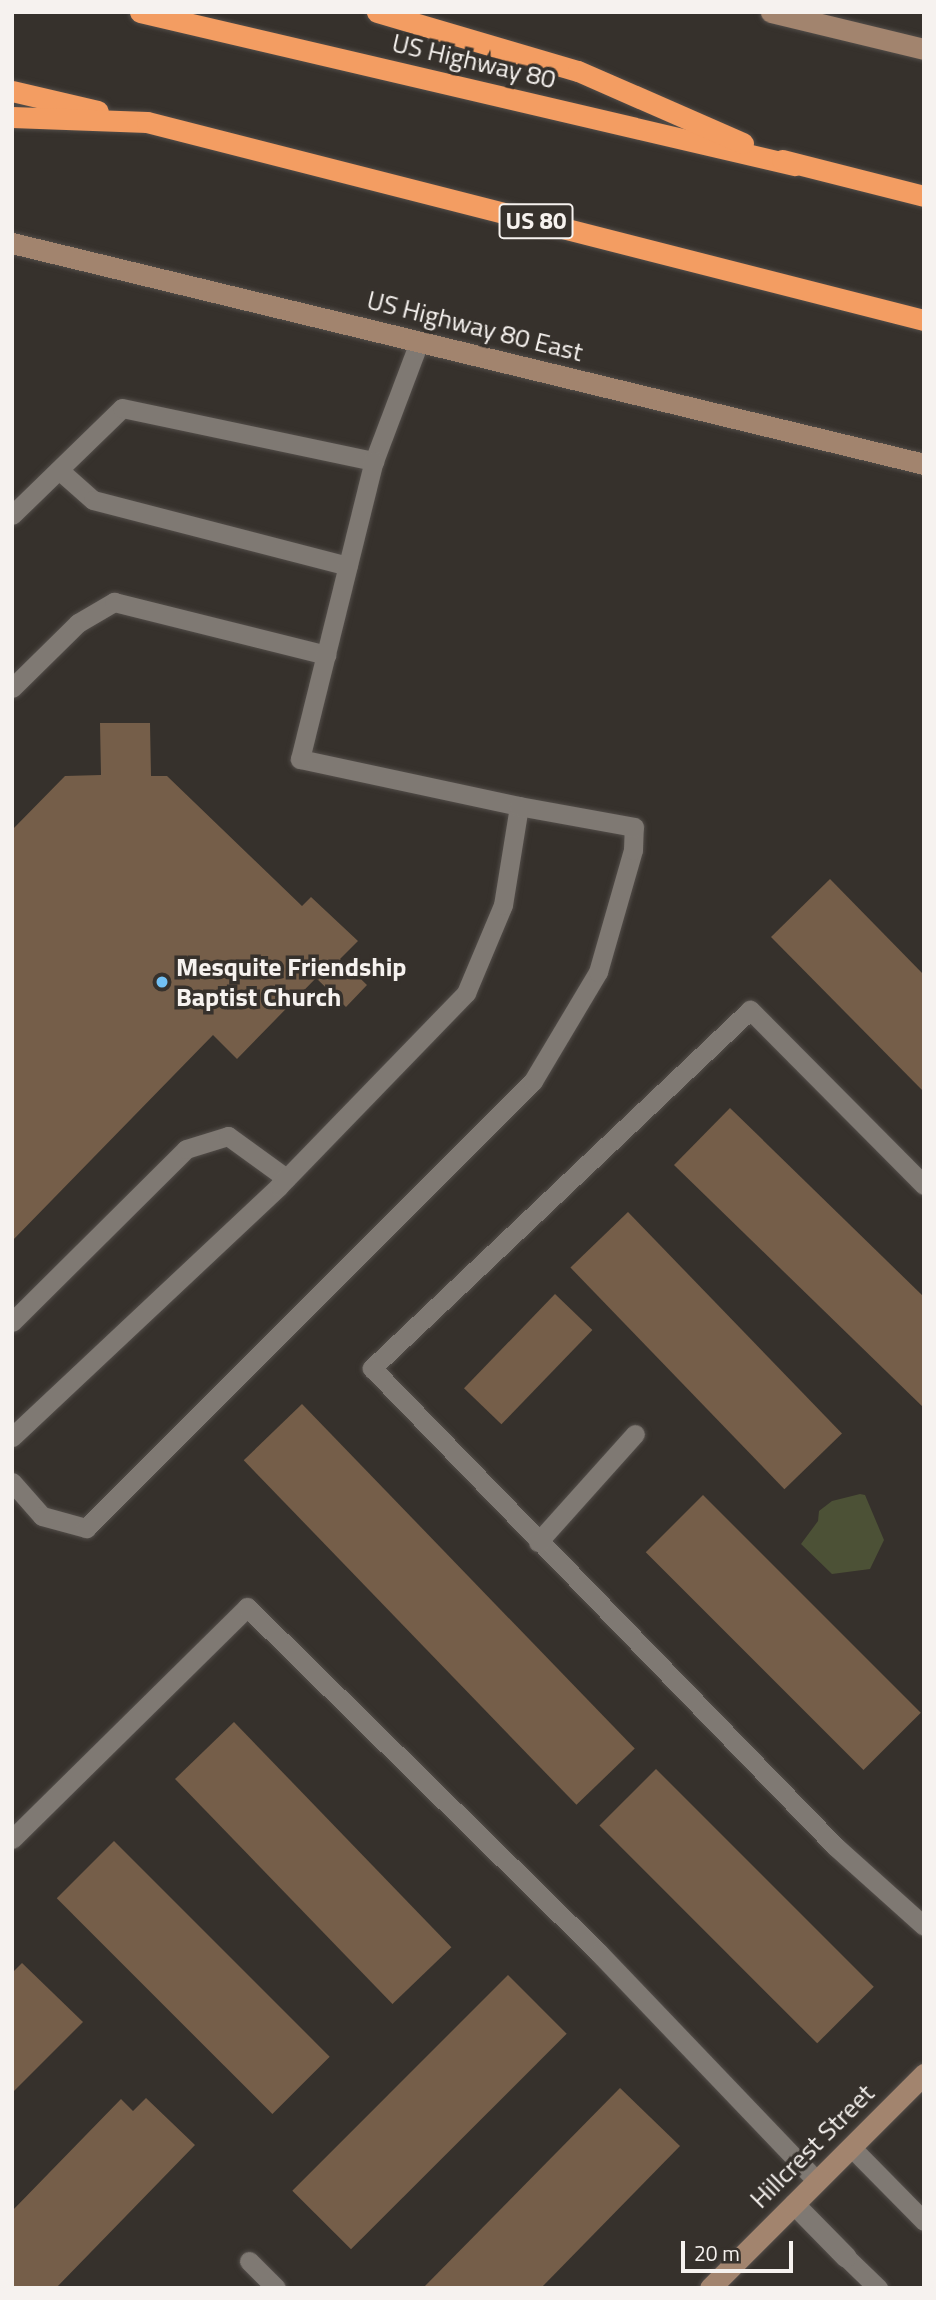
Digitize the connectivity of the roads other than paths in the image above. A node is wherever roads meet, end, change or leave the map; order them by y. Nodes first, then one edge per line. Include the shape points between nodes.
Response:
1 (140, 12) edge
2 (377, 12) edge
3 (771, 12) edge
4 (924, 49) edge
5 (12, 91) edge
6 (12, 117) edge
7 (147, 122) junction
8 (794, 165) junction
9 (924, 196) edge
10 (12, 243) edge
11 (924, 320) edge
12 (419, 342) junction
13 (374, 461) junction
14 (924, 464) edge
15 (59, 470) junction
16 (12, 515) edge
17 (348, 566) junction
18 (326, 655) junction
19 (12, 688) edge
20 (519, 806) junction
21 (286, 1178) junction
22 (924, 1185) edge
23 (12, 1322) edge
24 (635, 1434) dead end
25 (12, 1437) edge
26 (12, 1482) edge
27 (538, 1542) junction
28 (12, 1839) edge
29 (924, 1926) edge
30 (924, 2074) edge
31 (851, 2147) junction
32 (817, 2181) junction
33 (794, 2204) junction
34 (924, 2221) edge
35 (846, 2257) joint
36 (249, 2261) dead end
37 (276, 2288) edge
38 (710, 2288) edge
39 (878, 2288) edge

1 - 8 highway, US Highway 80
2 - 8 highway via 578,71
3 - 4 main road
5 - 7 highway, US 80
6 - 7 highway
7 - 11 highway, US 80
8 - 9 highway
10 - 12 main road, US Highway 80 East
12 - 13 lane
12 - 14 main road, US Highway 80 East
13 - 15 lane via 122,408
13 - 17 lane
15 - 16 lane
15 - 17 lane via 93,500
17 - 18 lane
18 - 19 lane via 114,601 78,623
18 - 20 lane via 300,759
20 - 21 lane via 503,905 466,993
20 - 26 lane via 634,827 633,850 598,972 533,1081 86,1528 42,1516
21 - 23 lane via 228,1136 186,1149
21 - 25 lane
22 - 27 lane via 750,1010 372,1368
24 - 27 lane
27 - 29 lane via 836,1847
28 - 32 lane via 247,1607 599,1953
30 - 31 main road, Hillcrest Street
31 - 32 main road, Hillcrest Street
31 - 34 lane
32 - 33 main road, Hillcrest Street
33 - 35 street
33 - 38 main road, Hillcrest Street
35 - 39 lane
36 - 37 lane

